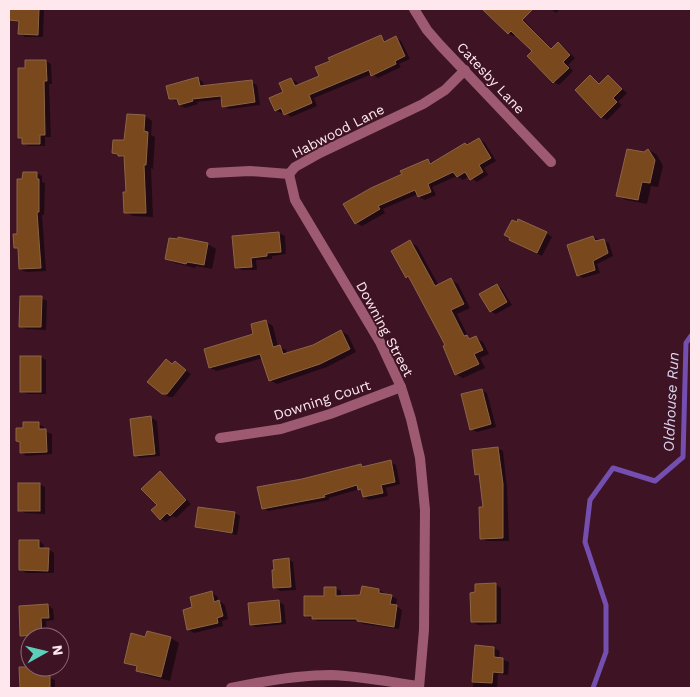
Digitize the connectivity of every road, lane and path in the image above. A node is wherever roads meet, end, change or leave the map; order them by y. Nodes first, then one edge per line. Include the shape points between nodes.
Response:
1 (414, 9) edge
2 (465, 70) junction
3 (552, 162) dead end
4 (211, 173) dead end
5 (289, 174) junction
6 (401, 388) junction
7 (220, 438) dead end
8 (419, 687) edge
9 (231, 688) edge

1 - 2 street, Catesby Lane via 427,30
2 - 3 street, Catesby Lane
2 - 5 street, Habwood Lane via 423,104 320,152
4 - 5 street, Habwood Lane
5 - 6 street, Downing Street via 295,200 380,342
6 - 7 street, Downing Court via 281,429
6 - 8 street, Downing Street via 420,458 425,510 424,630
8 - 9 street via 329,675 274,679

